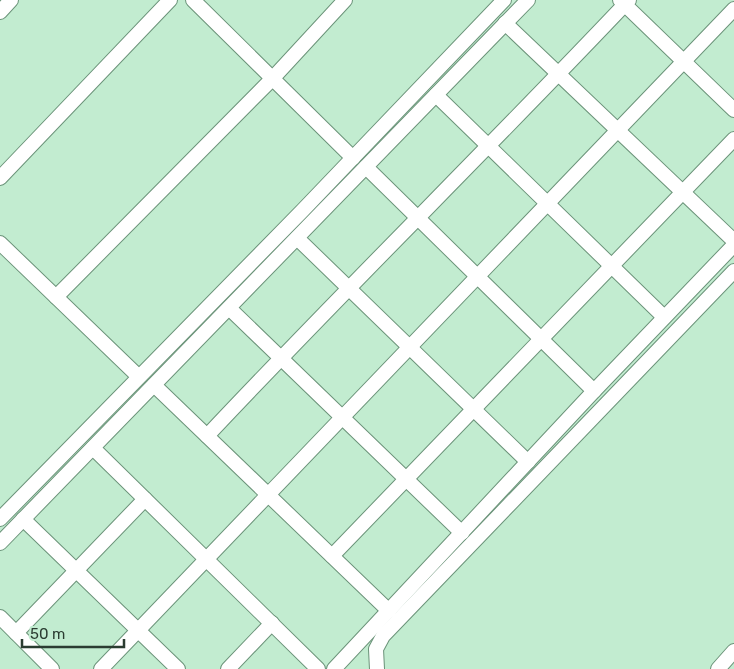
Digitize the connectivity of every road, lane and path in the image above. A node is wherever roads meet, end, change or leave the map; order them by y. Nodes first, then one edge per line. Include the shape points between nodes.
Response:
1 (11, 0) edge
2 (170, 0) edge
3 (193, 0) edge
4 (345, 0) edge
5 (504, 0) edge
6 (528, 0) edge
7 (625, 2) edge
8 (734, 10) edge
9 (0, 12) edge
10 (506, 24) junction
11 (684, 62) junction
12 (559, 74) junction
13 (272, 78) junction
14 (436, 95) junction
15 (734, 110) edge
16 (618, 130) junction
17 (734, 139) edge
18 (489, 148) junction
19 (353, 158) junction
20 (366, 167) junction
21 (0, 178) edge
22 (682, 192) junction
23 (547, 204) junction
24 (419, 218) junction
25 (297, 238) junction
26 (734, 241) edge
27 (0, 243) edge
28 (734, 245) edge
29 (610, 266) junction
30 (734, 272) edge
31 (478, 276) junction
32 (349, 289) junction
33 (56, 297) junction
34 (229, 308) junction
35 (664, 317) junction
36 (541, 337) junction
37 (409, 348) junction
38 (282, 357) junction
39 (138, 376) junction
40 (154, 385) junction
41 (594, 390) junction
42 (472, 409) junction
43 (344, 417) junction
44 (207, 436) junction
45 (93, 448) junction
46 (528, 462) junction
47 (407, 478) junction
48 (269, 495) junction
49 (145, 499) junction
50 (3, 511) edge
51 (23, 519) junction
52 (462, 533) junction
53 (0, 543) edge
54 (332, 556) junction
55 (207, 559) junction
56 (76, 570) junction
57 (389, 611) junction
58 (0, 617) edge
59 (272, 623) junction
60 (138, 630) junction
61 (16, 633) junction
62 (734, 651) edge
63 (52, 669) edge
64 (102, 669) edge
65 (178, 669) edge
66 (228, 669) edge
67 (318, 669) edge
68 (334, 669) edge
69 (376, 669) edge
70 (718, 669) edge

1 - 9 street
2 - 21 street
3 - 13 street
4 - 13 street
5 - 19 street
6 - 10 street
7 - 11 street
7 - 12 street
8 - 11 street
10 - 12 street
10 - 14 street
11 - 15 street
11 - 16 street
12 - 16 street
12 - 18 street
13 - 19 street
13 - 33 street
14 - 18 street
14 - 20 street
16 - 22 street
16 - 23 street
17 - 22 street
18 - 23 street
18 - 24 street
19 - 39 street
20 - 24 street
20 - 25 street
22 - 26 street
22 - 29 street
23 - 29 street
23 - 31 street
24 - 31 street
24 - 32 street
25 - 32 street
25 - 34 street
27 - 33 street
28 - 35 street
29 - 35 street
29 - 36 street
30 - 69 street via 383,636 376,649
31 - 36 street
31 - 37 street
32 - 37 street
32 - 38 street
33 - 39 street
34 - 38 street
34 - 40 street
35 - 41 street
36 - 41 street
36 - 42 street
37 - 42 street
37 - 43 street
38 - 43 street
38 - 44 street
39 - 50 street
40 - 44 street
40 - 45 street
41 - 46 street
42 - 46 street
42 - 47 street
43 - 47 street
43 - 48 street
44 - 48 street
45 - 49 street
45 - 51 street
46 - 52 street
47 - 52 street
47 - 54 street
48 - 54 street
48 - 55 street
49 - 55 street
49 - 56 street
51 - 53 street
51 - 56 street
52 - 57 street
54 - 57 street
55 - 59 street
55 - 60 street
56 - 60 street
56 - 61 street
57 - 68 street
58 - 61 street
59 - 66 street
59 - 67 street
60 - 64 street
60 - 65 street
61 - 63 street
62 - 70 street

